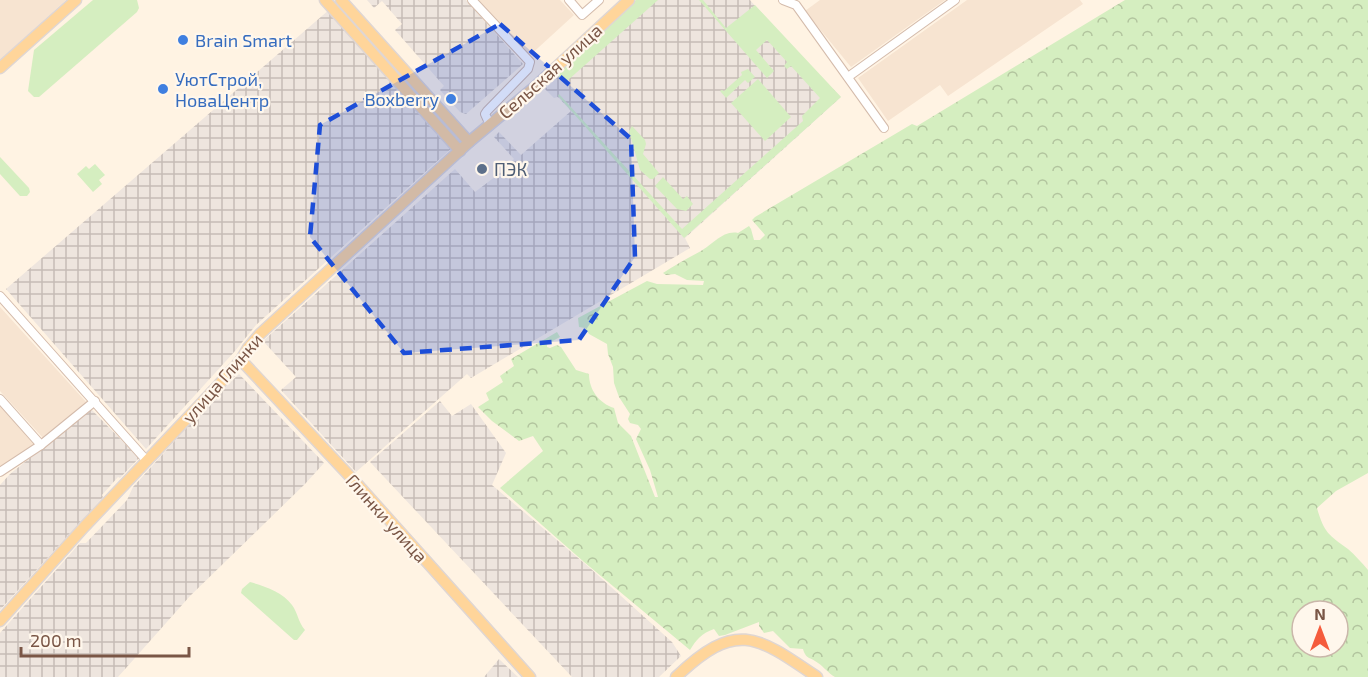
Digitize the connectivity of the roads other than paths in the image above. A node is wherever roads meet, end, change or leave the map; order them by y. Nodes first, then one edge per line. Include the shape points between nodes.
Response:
1 (76, 0) edge
2 (325, 0) edge
3 (341, 0) edge
4 (472, 0) edge
5 (569, 0) edge
6 (599, 0) edge
7 (629, 0) edge
8 (783, 0) edge
9 (955, 0) edge
10 (800, 2) edge
11 (0, 68) edge
12 (848, 77) junction
13 (490, 125) junction
14 (884, 128) dead end
15 (469, 142) junction
16 (460, 151) junction
17 (0, 296) edge
18 (241, 360) junction
19 (0, 399) edge
20 (96, 401) junction
21 (40, 445) junction
22 (147, 461) junction
23 (0, 472) edge
24 (0, 621) edge
25 (530, 677) edge
26 (676, 677) edge
27 (817, 677) edge

1 - 11 main road
2 - 16 main road
3 - 15 main road
4 - 13 street via 530,62 528,69 485,114
5 - 6 street via 582,15
7 - 13 main road, Сельская улица
8 - 10 street
9 - 12 street
10 - 12 street
12 - 14 street
13 - 15 main road, Сельская улица
15 - 16 main road, улица Глинки
16 - 18 main road, улица Глинки via 260,334
17 - 20 street
18 - 22 main road, улица Глинки
18 - 25 main road, Глинки улица
19 - 21 street
20 - 21 street
20 - 22 street
21 - 23 street
22 - 24 main road, улица Глинки
26 - 27 main road via 702,654 721,644 745,639 767,644

